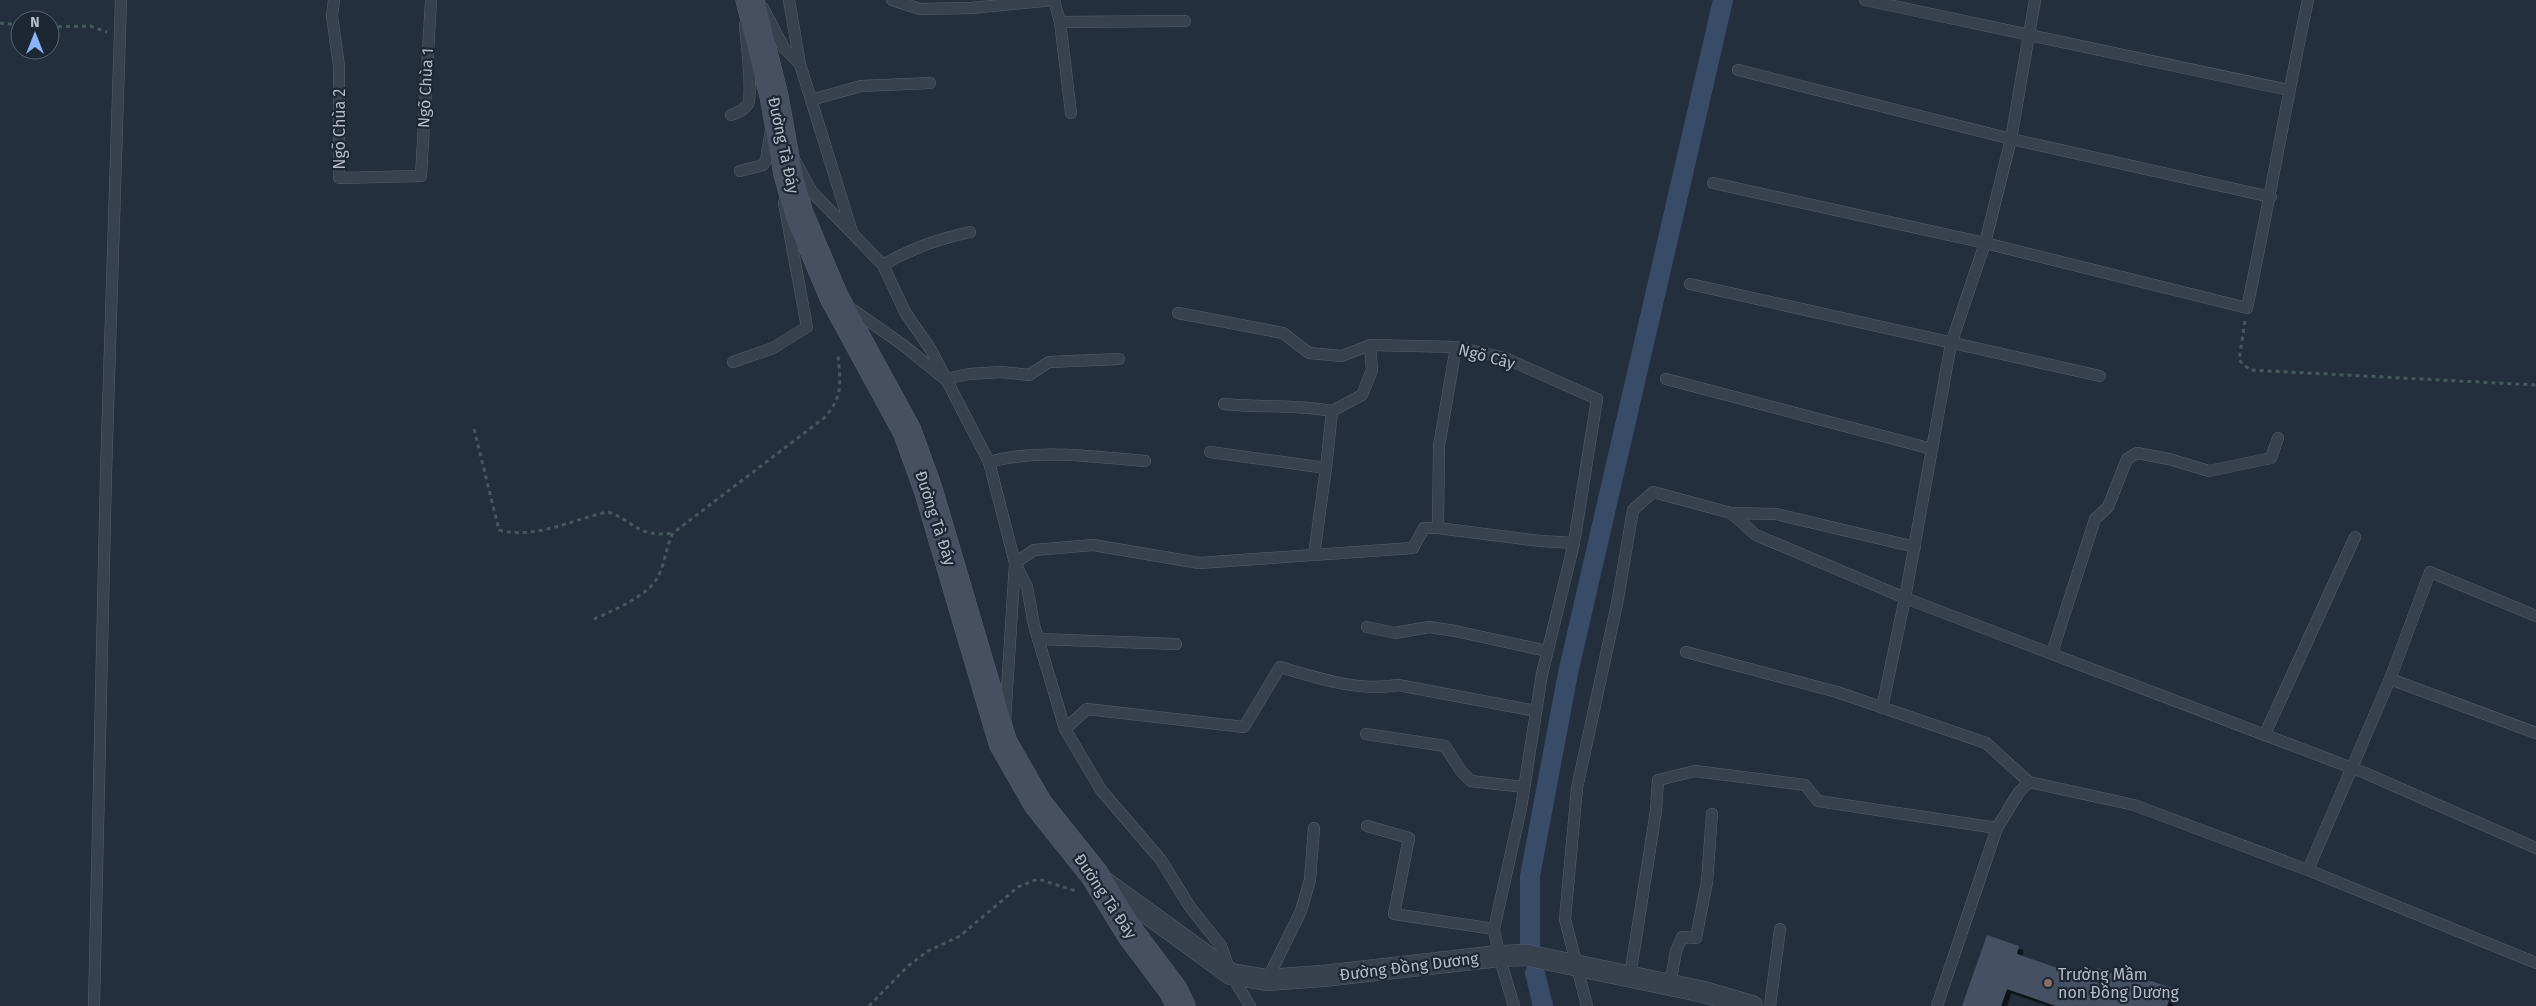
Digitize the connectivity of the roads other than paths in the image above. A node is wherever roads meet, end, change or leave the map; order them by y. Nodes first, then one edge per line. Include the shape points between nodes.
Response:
1 (121, 0) edge
2 (334, 0) edge
3 (431, 0) edge
4 (746, 0) edge
5 (750, 0) edge
6 (758, 0) edge
7 (788, 0) edge
8 (892, 0) edge
9 (1054, 0) edge
10 (1866, 0) edge
11 (2035, 0) edge
12 (2308, 0) edge
13 (1185, 21) dead end
14 (1060, 22) junction
15 (2029, 35) junction
16 (800, 64) junction
17 (1738, 70) dead end
18 (930, 83) dead end
19 (2288, 90) junction
20 (774, 96) junction
21 (811, 100) junction
22 (1071, 113) dead end
23 (731, 115) dead end
24 (2011, 139) junction
25 (786, 162) junction
26 (740, 171) dead end
27 (421, 176) joint
28 (1713, 183) dead end
29 (2271, 198) junction
30 (970, 232) dead end
31 (853, 233) junction
32 (1985, 243) junction
33 (882, 265) junction
34 (1690, 284) dead end
35 (834, 297) junction
36 (1178, 313) dead end
37 (1952, 344) junction
38 (1370, 345) junction
39 (1456, 347) junction
40 (1120, 359) dead end
41 (733, 362) dead end
42 (2100, 376) dead end
43 (945, 379) junction
44 (1666, 379) dead end
45 (1224, 404) dead end
46 (1332, 411) junction
47 (2278, 438) dead end
48 (1932, 449) junction
49 (1210, 452) dead end
50 (989, 462) junction
51 (1145, 462) dead end
52 (1326, 468) junction
53 (1731, 513) junction
54 (1438, 528) junction
55 (2356, 537) dead end
56 (1574, 543) junction
57 (1915, 547) junction
58 (1314, 555) junction
59 (1015, 563) junction
60 (1905, 598) junction
61 (2536, 616) edge
62 (1367, 627) dead end
63 (1038, 639) junction
64 (1176, 644) dead end
65 (1548, 651) junction
66 (1686, 652) dead end
67 (2052, 653) junction
68 (2390, 678) junction
69 (1882, 708) junction
70 (1536, 711) junction
71 (1065, 729) junction
72 (2536, 733) edge
73 (1366, 734) dead end
74 (2266, 734) junction
75 (1003, 743) junction
76 (2352, 768) junction
77 (2029, 782) junction
78 (1524, 787) junction
79 (1712, 814) dead end
80 (1367, 826) dead end
81 (1314, 828) dead end
82 (1997, 828) junction
83 (2536, 848) edge
84 (2308, 870) junction
85 (1087, 884) junction
86 (1780, 929) dead end
87 (1494, 930) junction
88 (1499, 956) junction
89 (2536, 963) edge
90 (1577, 966) junction
91 (1231, 974) junction
92 (1630, 976) junction
93 (1267, 980) junction
94 (1670, 985) junction
95 (1703, 999) edge
96 (94, 1006) edge
97 (1181, 1006) edge
98 (1250, 1006) edge
99 (1514, 1006) edge
100 (1587, 1006) edge
101 (1752, 1006) edge
102 (1770, 1006) edge
103 (1937, 1006) edge

1 - 96 lane via 106,463
2 - 27 lane, Ngõ Chùa 2 via 332,16 339,66 339,178
3 - 27 lane, Ngõ Chùa 1
4 - 23 lane via 748,104
5 - 20 street, Đường Tà Đáy
6 - 16 lane via 784,48
7 - 16 lane
8 - 9 lane via 920,9
9 - 14 lane
10 - 15 lane
11 - 15 lane
12 - 19 lane
13 - 14 lane
14 - 22 lane
15 - 19 lane
15 - 24 lane
16 - 21 lane
17 - 24 lane
18 - 21 lane via 861,86
19 - 29 lane
20 - 25 street, Đường Tà Đáy
20 - 26 lane via 766,160 763,165
21 - 31 lane
24 - 29 lane
24 - 32 lane
25 - 31 lane via 796,163 812,192
25 - 35 street, Đường Tà Đáy via 800,214
25 - 41 lane via 784,208 807,327 773,348
28 - 32 lane
29 - 32 lane via 2247,308
30 - 33 lane via 933,240
31 - 33 lane
32 - 37 lane
33 - 43 lane via 905,312 931,350
34 - 37 lane
35 - 43 lane
35 - 75 street, Đường Tà Đáy via 906,431 928,489
36 - 38 lane via 1283,332 1309,353 1342,356
37 - 42 lane
37 - 48 lane
38 - 39 lane, Ngõ Cây
38 - 46 lane via 1372,370 1362,395
39 - 54 lane via 1439,446
39 - 56 lane, Ngõ Cây via 1505,358 1597,399
40 - 43 lane via 1049,362 1029,375 1002,372
43 - 50 lane
44 - 48 lane
45 - 46 lane via 1253,408 1305,406
46 - 52 lane
47 - 67 lane via 2271,458 2209,471 2137,453 2127,459 2108,508 2095,519
48 - 57 lane
49 - 52 lane
50 - 51 lane via 1016,455 1057,454
50 - 59 lane
52 - 58 lane
53 - 57 lane via 1776,514
53 - 60 lane via 1756,535
53 - 90 lane via 1653,492 1633,510 1617,604 1576,788 1566,919
54 - 56 lane
54 - 58 lane via 1424,528 1413,548
55 - 74 lane
56 - 65 lane
57 - 60 lane
58 - 59 lane via 1199,563 1093,545 1034,550
59 - 63 lane via 1027,587
59 - 75 lane
60 - 67 lane
60 - 69 lane
61 - 68 lane via 2430,572
62 - 65 lane via 1394,633 1429,628 1446,630
63 - 64 lane
63 - 71 lane
65 - 70 lane
66 - 69 lane via 1838,692
67 - 74 lane
68 - 72 lane
68 - 76 lane
69 - 77 lane via 1986,743
70 - 71 lane via 1398,685 1379,689 1325,680 1280,667 1244,727 1087,709
70 - 78 lane
71 - 91 lane via 1101,790 1162,860 1190,907 1221,946
73 - 78 lane via 1445,746 1471,781
74 - 76 lane
75 - 85 street, Đường Tà Đáy
76 - 83 lane
76 - 84 lane
77 - 82 lane
77 - 84 lane via 2134,805
78 - 87 lane
79 - 94 lane via 1707,882 1696,938 1682,937
80 - 87 lane via 1409,838 1394,914
81 - 93 lane via 1310,880 1301,911
82 - 92 lane via 1818,801 1805,785 1695,771 1658,780
82 - 103 lane
84 - 89 lane
85 - 91 street, Đường Đồng Dương
85 - 97 street, Đường Tà Đáy via 1131,934
86 - 102 lane
87 - 88 lane
88 - 90 street, Đường Đồng Dương via 1526,955
88 - 93 street, Đường Đồng Dương
88 - 99 lane
90 - 92 street, Đường Đồng Dương
90 - 100 lane
91 - 93 street, Đường Đồng Dương
91 - 98 lane
92 - 94 street, Đường Đồng Dương
94 - 95 street, Đường Đồng Dương
95 - 101 street, Đường Đồng Dương

